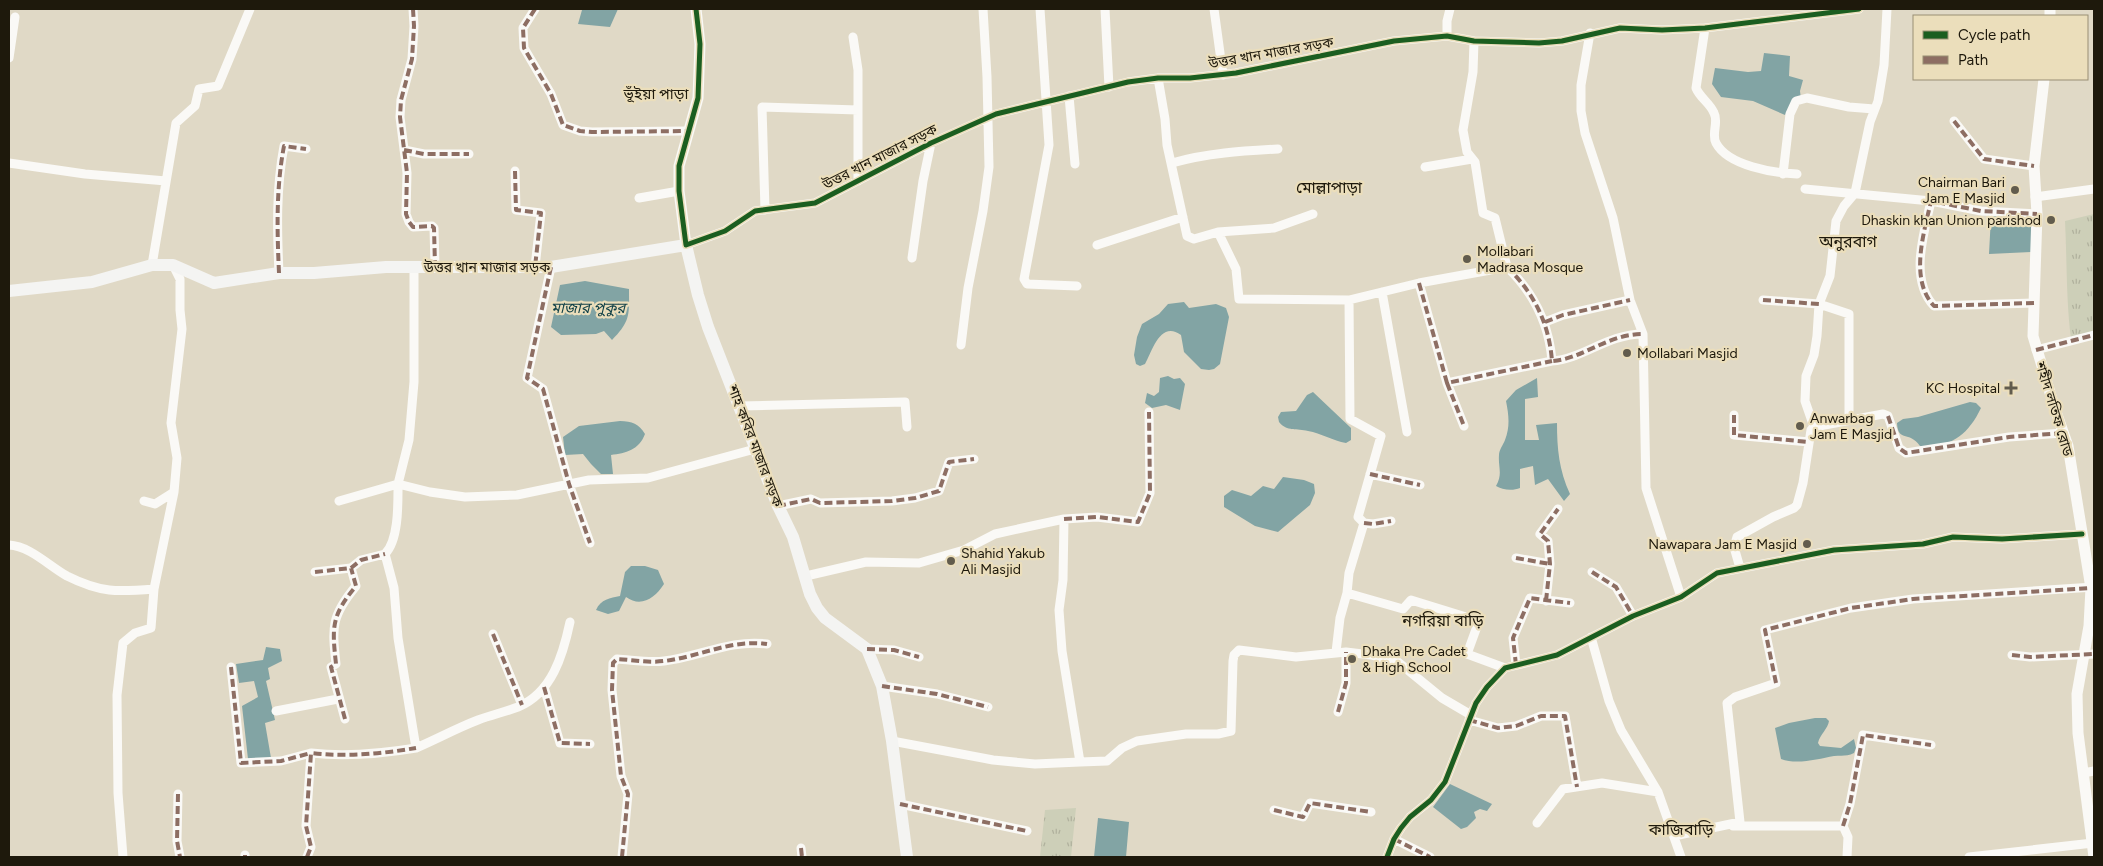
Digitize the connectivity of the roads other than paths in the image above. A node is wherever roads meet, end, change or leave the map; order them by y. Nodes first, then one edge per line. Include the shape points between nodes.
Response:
1 (250, 9) edge
2 (413, 9) edge
3 (535, 9) edge
4 (696, 9) edge
5 (983, 9) edge
6 (1040, 9) edge
7 (1105, 9) edge
8 (1214, 9) edge
9 (1450, 9) edge
10 (1859, 9) edge
11 (1887, 9) edge
12 (1792, 13) edge
13 (15, 17) dead end
14 (1705, 28) junction
15 (1590, 33) junction
16 (1448, 36) junction
17 (853, 37) dead end
18 (1474, 41) junction
19 (9, 58) edge
20 (1223, 75) junction
21 (1158, 78) junction
22 (2044, 80) edge
23 (1109, 87) junction
24 (1069, 96) junction
25 (1046, 102) junction
26 (1874, 109) junction
27 (858, 110) junction
28 (988, 117) junction
29 (1954, 121) dead end
30 (688, 131) junction
31 (931, 143) junction
32 (306, 149) dead end
33 (1278, 149) dead end
34 (404, 150) junction
35 (469, 154) dead end
36 (1472, 159) junction
37 (9, 163) edge
38 (1172, 163) junction
39 (1075, 164) dead end
40 (1426, 166) dead end
41 (2034, 166) junction
42 (515, 171) dead end
43 (1783, 174) junction
44 (1797, 174) dead end
45 (166, 181) junction
46 (858, 181) junction
47 (1804, 189) dead end
48 (2094, 189) edge
49 (678, 191) junction
50 (1855, 193) junction
51 (2035, 197) junction
52 (639, 198) dead end
53 (1931, 201) junction
54 (765, 210) junction
55 (1313, 214) dead end
56 (2036, 214) junction
57 (1184, 217) junction
58 (1218, 232) junction
59 (686, 245) junction
60 (1097, 245) dead end
61 (912, 258) dead end
62 (152, 265) junction
63 (173, 265) junction
64 (435, 266) junction
65 (1507, 266) junction
66 (414, 267) junction
67 (536, 267) junction
68 (551, 268) junction
69 (279, 273) junction
70 (1419, 283) junction
71 (1077, 286) dead end
72 (9, 291) edge
73 (1382, 292) junction
74 (1349, 300) junction
75 (1630, 300) junction
76 (1762, 300) dead end
77 (2034, 303) junction
78 (1819, 304) junction
79 (1544, 322) junction
80 (1643, 334) junction
81 (2094, 335) edge
82 (961, 345) dead end
83 (2036, 350) junction
84 (1552, 361) junction
85 (1447, 384) junction
86 (740, 406) junction
87 (1150, 412) dead end
88 (1734, 415) dead end
89 (1849, 419) junction
90 (1464, 426) dead end
91 (907, 427) dead end
92 (1814, 427) junction
93 (1406, 432) dead end
94 (2063, 433) junction
95 (1809, 442) junction
96 (755, 449) junction
97 (974, 459) dead end
98 (1370, 474) junction
99 (398, 484) junction
100 (569, 484) junction
101 (1420, 485) dead end
102 (174, 492) junction
103 (339, 500) dead end
104 (144, 501) dead end
105 (778, 506) junction
106 (1558, 509) dead end
107 (1064, 519) junction
108 (1391, 521) dead end
109 (1364, 522) junction
110 (2082, 534) junction
111 (590, 543) dead end
112 (9, 545) edge
113 (385, 554) junction
114 (1516, 558) dead end
115 (1550, 564) junction
116 (351, 568) junction
117 (1740, 568) junction
118 (315, 572) dead end
119 (1592, 572) dead end
120 (806, 576) junction
121 (2092, 587) edge
122 (154, 589) junction
123 (1347, 592) junction
124 (1681, 597) junction
125 (1546, 601) junction
126 (1570, 603) dead end
127 (1633, 616) junction
128 (570, 622) dead end
129 (493, 634) dead end
130 (1592, 638) junction
131 (767, 644) dead end
132 (868, 649) junction
133 (1336, 652) junction
134 (1346, 652) junction
135 (2089, 654) edge
136 (2012, 655) dead end
137 (919, 657) dead end
138 (1516, 665) junction
139 (231, 666) dead end
140 (1505, 668) junction
141 (882, 686) junction
142 (544, 687) junction
143 (338, 699) junction
144 (522, 704) junction
145 (988, 707) dead end
146 (276, 711) dead end
147 (1338, 712) dead end
148 (1470, 718) junction
149 (345, 719) dead end
150 (892, 741) junction
151 (590, 744) dead end
152 (1930, 745) dead end
153 (416, 748) junction
154 (312, 754) junction
155 (1080, 762) junction
156 (2089, 772) edge
157 (1578, 787) junction
158 (1658, 792) junction
159 (178, 794) dead end
160 (900, 804) junction
161 (1274, 810) dead end
162 (1371, 812) dead end
163 (1537, 823) dead end
164 (1726, 826) junction
165 (1843, 826) junction
166 (1027, 831) dead end
167 (1674, 836) junction
168 (1394, 839) junction
169 (2093, 843) edge
170 (123, 857) edge
171 (180, 857) edge
172 (307, 857) edge
173 (622, 857) edge
174 (907, 857) edge
175 (1387, 857) edge
176 (1430, 857) edge
177 (1681, 857) edge
178 (1847, 857) edge
179 (1969, 857) edge
180 (2094, 857) edge

1 - 45 street via 218,86 199,89 195,106 176,123
2 - 34 street via 412,59 401,100
3 - 30 street via 523,28 524,48 551,94 563,125 580,132
4 - 30 street, শাহ কবির মাজার সড়ক via 700,44 698,98
5 - 28 street
6 - 25 street
7 - 23 street
8 - 20 street
9 - 16 street
10 - 12 street, উত্তর খান মাজার সড়ক
11 - 26 street via 1881,83
12 - 14 street, উত্তর খান মাজার সড়ক
13 - 19 street
14 - 15 street, উত্তর খান মাজার সড়ক via 1620,28
14 - 43 street via 1696,88 1716,117 1716,143 1736,161
15 - 18 street, উত্তর খান মাজার সড়ক via 1539,43
15 - 75 street via 1581,86 1581,111 1613,218
16 - 18 street, উত্তর খান মাজার সড়ক
16 - 20 street, উত্তর খান মাজার সড়ক via 1394,41
17 - 27 street via 858,70
18 - 36 street via 1473,72 1463,130 1467,152
20 - 21 street, উত্তর খান মাজার সড়ক
21 - 23 street, উত্তর খান মাজার সড়ক
21 - 38 street
22 - 41 street, শহীদ লতিফ রোড
23 - 24 street, উত্তর খান মাজার সড়ক
24 - 25 street, উত্তর খান মাজার সড়ক
24 - 39 street
25 - 28 street, উত্তর খান মাজার সড়ক
25 - 71 street via 1048,155 1024,279 1027,284
26 - 43 street via 1807,98 1796,101 1790,114
26 - 50 street
27 - 46 street
27 - 54 street via 762,106
28 - 31 street, উত্তর খান মাজার সড়ক
28 - 82 street via 989,167
29 - 41 street via 1984,159
30 - 49 street, শাহ কবির মাজার সড়ক via 679,166
31 - 46 street, উত্তর খান মাজার সড়ক
31 - 61 street
32 - 69 street via 284,146 277,222
33 - 38 street via 1195,156
34 - 35 street via 424,154
34 - 64 street via 406,214 413,226 434,228
36 - 40 street
36 - 65 street via 1484,213 1495,218
37 - 45 street
38 - 57 street
41 - 51 street, শহীদ লতিফ রোড
42 - 67 street via 516,210 541,213
43 - 44 street
45 - 62 street
46 - 54 street, উত্তর খান মাজার সড়ক via 815,203
47 - 50 street
48 - 51 street
49 - 52 street
49 - 59 street, শাহ কবির মাজার সড়ক
50 - 53 street
50 - 78 street via 1836,221 1830,276
51 - 56 street, শহীদ লতিফ রোড
53 - 56 street via 1981,211
53 - 77 street via 1921,261 1923,288 1934,306
54 - 59 street, উত্তর খান মাজার সড়ক via 755,211 726,231
55 - 58 street via 1274,228
56 - 77 street, শহীদ লতিফ রোড
57 - 58 street via 1190,239
57 - 60 street
58 - 74 street via 1236,269 1239,299
59 - 68 main road, উত্তর খান মাজার সড়ক
59 - 86 main road, শাহ কবির মাজার সড়ক via 708,327
62 - 63 main road, উত্তর খান মাজার সড়ক
62 - 72 main road, উত্তর খান মাজার সড়ক via 92,282
63 - 69 main road, উত্তর খান মাজার সড়ক via 214,283
63 - 102 street via 180,279 182,329 171,423 177,458
64 - 66 main road, উত্তর খান মাজার সড়ক
64 - 67 main road, উত্তর খান মাজার সড়ক
65 - 70 street
65 - 79 street via 1536,302
66 - 69 main road, উত্তর খান মাজার সড়ক
66 - 99 street via 414,382 409,440
67 - 68 main road, উত্তর খান মাজার সড়ক
68 - 100 street via 527,378 543,389
70 - 73 street
70 - 85 street
73 - 74 street
73 - 93 street
74 - 98 street via 1350,420 1381,436
75 - 79 street
75 - 80 street
76 - 78 street
77 - 83 street, শহীদ লতিফ রোড
78 - 89 street via 1848,314
78 - 92 street via 1814,355 1806,376 1805,401
79 - 84 street
80 - 84 street via 1610,340
80 - 124 street via 1646,488
81 - 83 street
83 - 94 street, শহীদ লতিফ রোড
84 - 85 street
85 - 90 street
86 - 91 street via 905,402
86 - 96 main road, শাহ কবির মাজার সড়ক
87 - 107 street via 1150,493 1138,522 1097,517
88 - 95 street via 1734,436
89 - 92 street
89 - 94 street via 1888,416 1899,448 1906,452 2009,437
92 - 95 street
94 - 110 street, শহীদ লতিফ রোড via 2068,446
95 - 117 street via 1797,505 1738,537 1734,547
96 - 100 street via 648,478
96 - 105 main road, শাহ কবির মাজার সড়ক
97 - 105 street via 949,462 939,491 915,498 820,503 811,498
98 - 101 street
98 - 109 street via 1358,517
99 - 100 street via 430,492 489,498
99 - 103 street
99 - 113 street via 393,539
100 - 111 street
102 - 104 street via 155,504
102 - 122 street
105 - 120 main road, শাহ কবির মাজার সড়ক
106 - 115 street via 1540,534 1548,542
107 - 120 street via 995,534 964,550 920,563 866,562
107 - 155 street via 1059,610 1062,651
108 - 109 street
109 - 123 street via 1349,573
110 - 117 street via 2002,539 1953,537 1923,544 1834,550
110 - 121 street, শহীদ লতিফ রোড
112 - 122 street via 42,559 65,575 98,588 113,592
113 - 116 street via 361,560
113 - 153 street via 394,588 398,638
114 - 115 street
115 - 125 street
116 - 118 street
116 - 143 street via 356,586 335,617 333,626 336,664 331,667
117 - 124 street via 1717,573
119 - 127 street via 1616,587
120 - 132 main road, শাহ কবির মাজার সড়ক via 810,594 825,618
121 - 135 street, শহীদ লতিফ রোড
121 - 164 street via 1913,599 1851,608 1765,630 1776,683 1735,697 1727,703 1741,819
122 - 170 street via 150,628 135,633 123,643 117,694 118,793
123 - 133 street
123 - 140 street via 1403,609 1411,600 1479,621 1467,654
124 - 127 street
125 - 126 street
125 - 138 street via 1530,598 1513,638
127 - 130 street
128 - 142 street via 564,648
129 - 144 street
130 - 138 street via 1557,655
130 - 158 street via 1609,701 1621,730
131 - 173 street via 733,644 663,662 617,659 613,663 612,690 621,776 628,794
132 - 137 street via 894,650
132 - 141 main road
133 - 134 street
133 - 155 street via 1296,656 1239,650 1234,655 1231,731 1137,740 1107,761
134 - 147 street via 1346,683
134 - 148 street via 1398,662
135 - 136 street
135 - 156 street, শহীদ লতিফ রোড via 2076,694 2078,733
138 - 140 street
139 - 154 street via 241,763 281,761
140 - 148 street via 1487,687
141 - 145 street via 937,694
141 - 150 main road
142 - 144 street via 532,700
142 - 151 street via 560,743
143 - 146 street
143 - 149 street
144 - 153 street via 479,719
148 - 157 street via 1498,728 1516,726 1540,716 1564,716
148 - 168 street via 1445,782 1431,800 1410,817
150 - 155 street via 993,760 1035,764
150 - 160 main road
152 - 165 street via 1863,735
153 - 154 street via 378,754
154 - 172 street via 306,826 311,847
156 - 169 street, শহীদ লতিফ রোড
157 - 158 street via 1602,784
157 - 163 street via 1563,789
158 - 167 street
159 - 171 street
160 - 166 street
160 - 174 main road
161 - 162 street via 1303,817 1310,803
164 - 165 street
164 - 167 street
165 - 178 street via 1848,837
167 - 177 street
168 - 175 street
168 - 176 street
169 - 179 street
169 - 180 street, শহীদ লতিফ রোড

